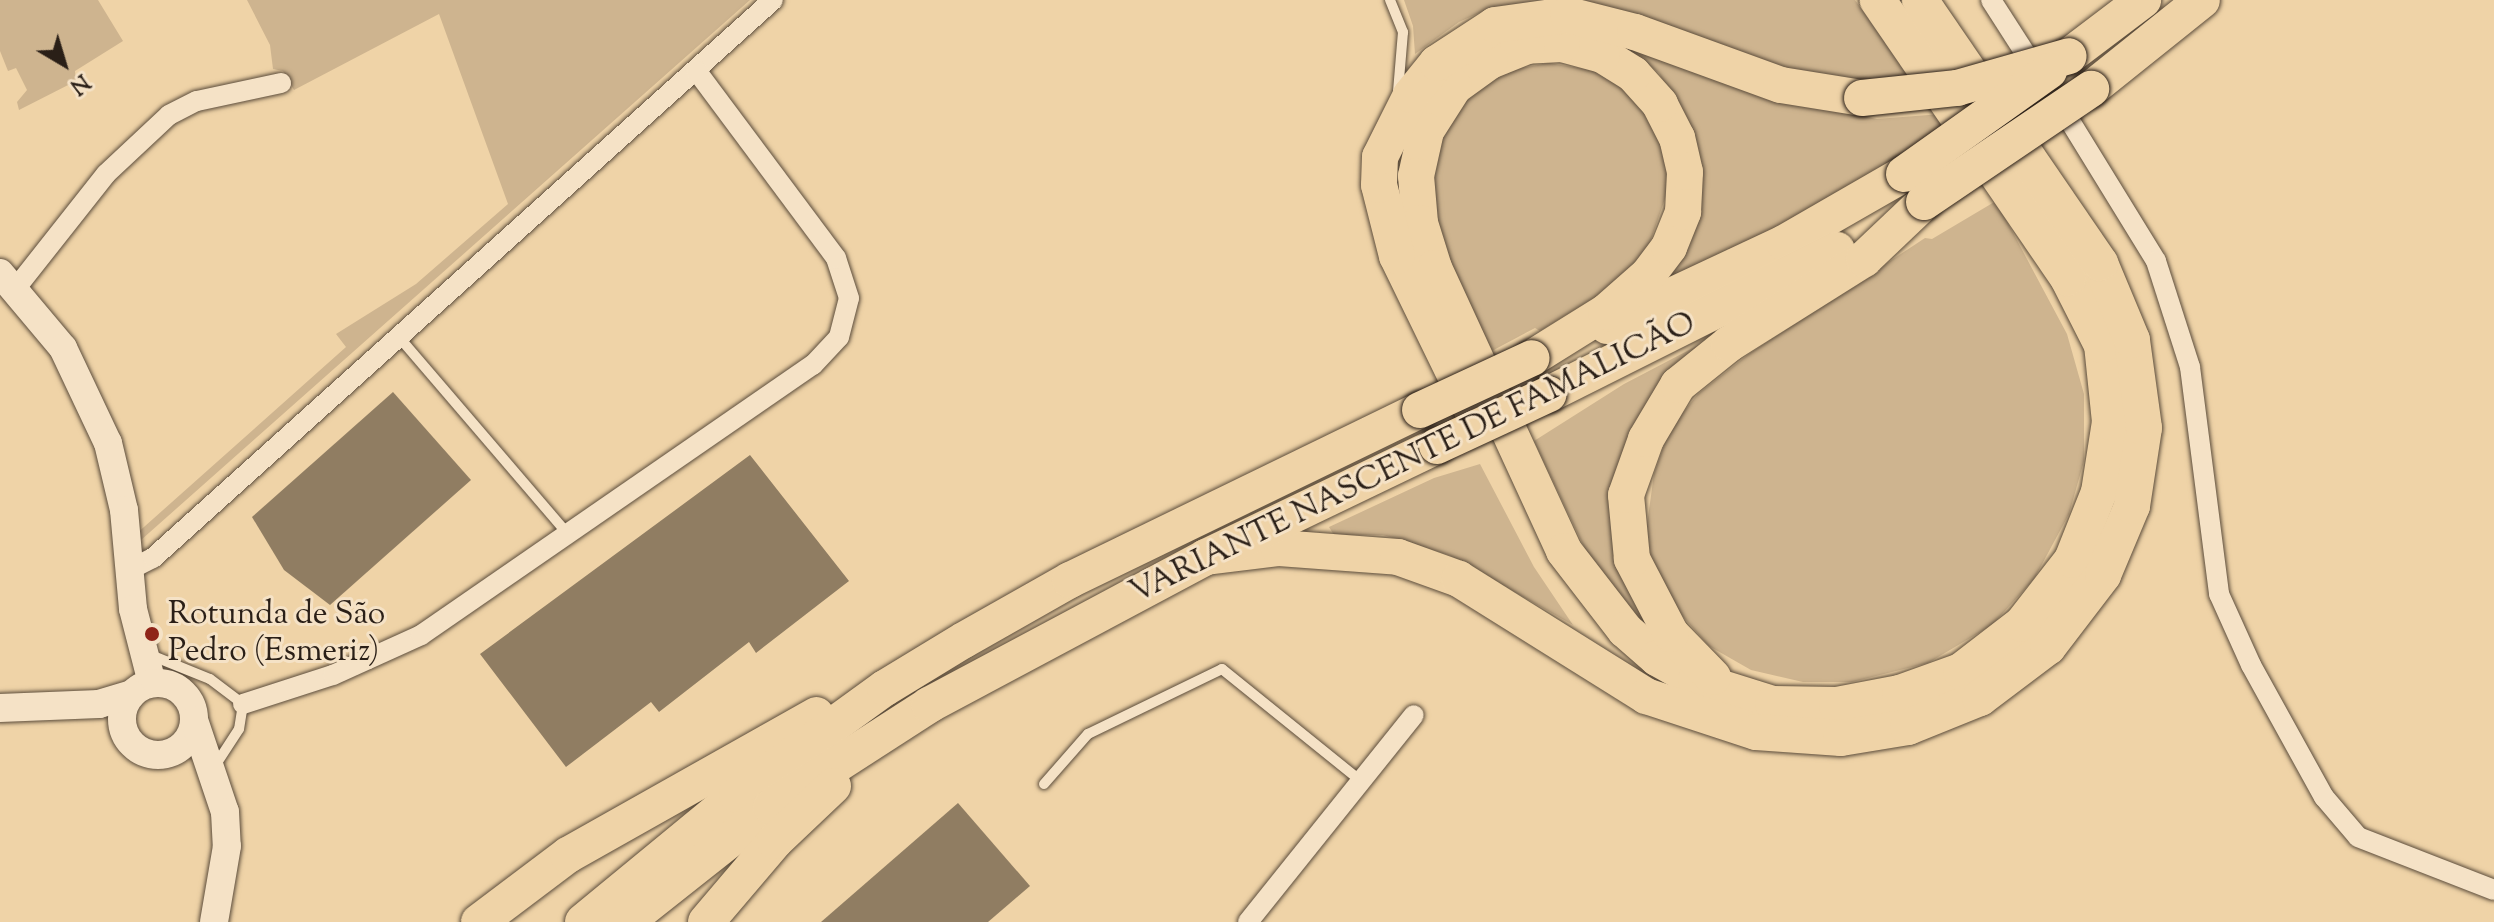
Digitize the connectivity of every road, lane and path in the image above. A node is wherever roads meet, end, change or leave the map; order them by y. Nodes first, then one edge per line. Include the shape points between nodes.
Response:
1 (773, 0) edge
2 (1390, 0) edge
3 (1878, 0) edge
4 (1920, 0) edge
5 (1991, 0) edge
6 (2143, 0) edge
7 (2202, 0) edge
8 (2069, 56) junction
9 (696, 70) junction
10 (281, 83) dead end
11 (1380, 157) junction
12 (1914, 188) junction
13 (8, 281) edge
14 (399, 337) junction
15 (1532, 358) junction
16 (568, 534) junction
17 (1206, 557) junction
18 (127, 571) junction
19 (964, 640) junction
20 (145, 678) junction
21 (48, 704) junction
22 (243, 704) junction
23 (929, 705) junction
24 (1721, 706) junction
25 (0, 708) edge
26 (1414, 715) dead end
27 (194, 720) junction
28 (125, 733) junction
29 (157, 755) junction
30 (213, 777) junction
31 (1361, 781) junction
32 (1044, 784) dead end
33 (2494, 890) edge
34 (220, 914) edge
35 (479, 922) edge
36 (583, 922) edge
37 (626, 922) edge
38 (706, 922) edge
39 (1248, 922) edge

1 - 9 street
2 - 11 lane via 1403,32 1403,58
3 - 24 highway via 2068,278 2102,345 2110,422 2099,492 2072,560 2022,624 1961,671 1900,693 1837,705
4 - 24 highway via 2100,263 2132,340 2144,428 2132,506 2103,575 2048,647 1980,698 1908,727 1841,738 1756,732
5 - 33 street via 2104,170 2156,261 2190,367 2219,594 2251,665 2324,797 2358,837
6 - 8 highway, VARIANTE NASCENTE DE FAMALICÃO
7 - 12 highway, VARIANTE NASCENTE DE FAMALICÃO, bridge via 2091,89
8 - 11 highway, bridge via 1957,88 1862,98 1781,85 1602,22 1568,15 1533,17 1495,25 1437,63 1411,95
8 - 12 highway, VARIANTE NASCENTE DE FAMALICÃO, bridge
9 - 14 street
9 - 16 street via 836,258 849,298 846,320 828,353 813,365
10 - 13 street via 197,101 159,123
11 - 24 highway via 1385,221 1397,256 1544,555 1595,633
12 - 15 highway, VARIANTE NASCENTE DE FAMALICÃO
12 - 17 highway, VARIANTE NASCENTE DE FAMALICÃO, bridge via 1801,270
12 - 24 highway via 1864,259 1729,344 1678,385 1646,439 1626,495 1632,559 1671,634
13 - 18 street via 63,348 108,443 124,510
14 - 16 lane
14 - 18 street via 153,558
15 - 19 highway, VARIANTE NASCENTE DE FAMALICÃO, bridge via 1152,539
15 - 24 highway via 1606,312 1648,275 1669,247 1683,212 1685,172 1677,138 1660,104 1633,74 1602,55 1562,44 1527,46 1490,61 1454,87 1426,131 1416,176 1420,223 1434,268 1564,551 1625,630
16 - 22 street via 464,608 378,657
17 - 23 highway, VARIANTE NASCENTE DE FAMALICÃO
17 - 24 highway via 1279,548 1398,557 1459,579 1646,696
18 - 20 street
19 - 35 highway via 729,760 621,823
19 - 36 highway, VARIANTE NASCENTE DE FAMALICÃO via 885,688 737,795
20 - 21 street via 99,704
20 - 22 lane via 210,679
20 - 27 street via 176,688 192,707
20 - 28 street via 122,719
21 - 25 street
21 - 28 street
22 - 30 lane via 239,729
23 - 37 highway, VARIANTE NASCENTE DE FAMALICÃO via 771,807
23 - 38 highway via 807,809
26 - 31 street
27 - 29 street via 183,745
27 - 30 street
28 - 29 street via 138,749
29 - 30 street
30 - 34 street via 225,812 227,846
31 - 32 lane via 1222,669 1088,734
31 - 39 street

